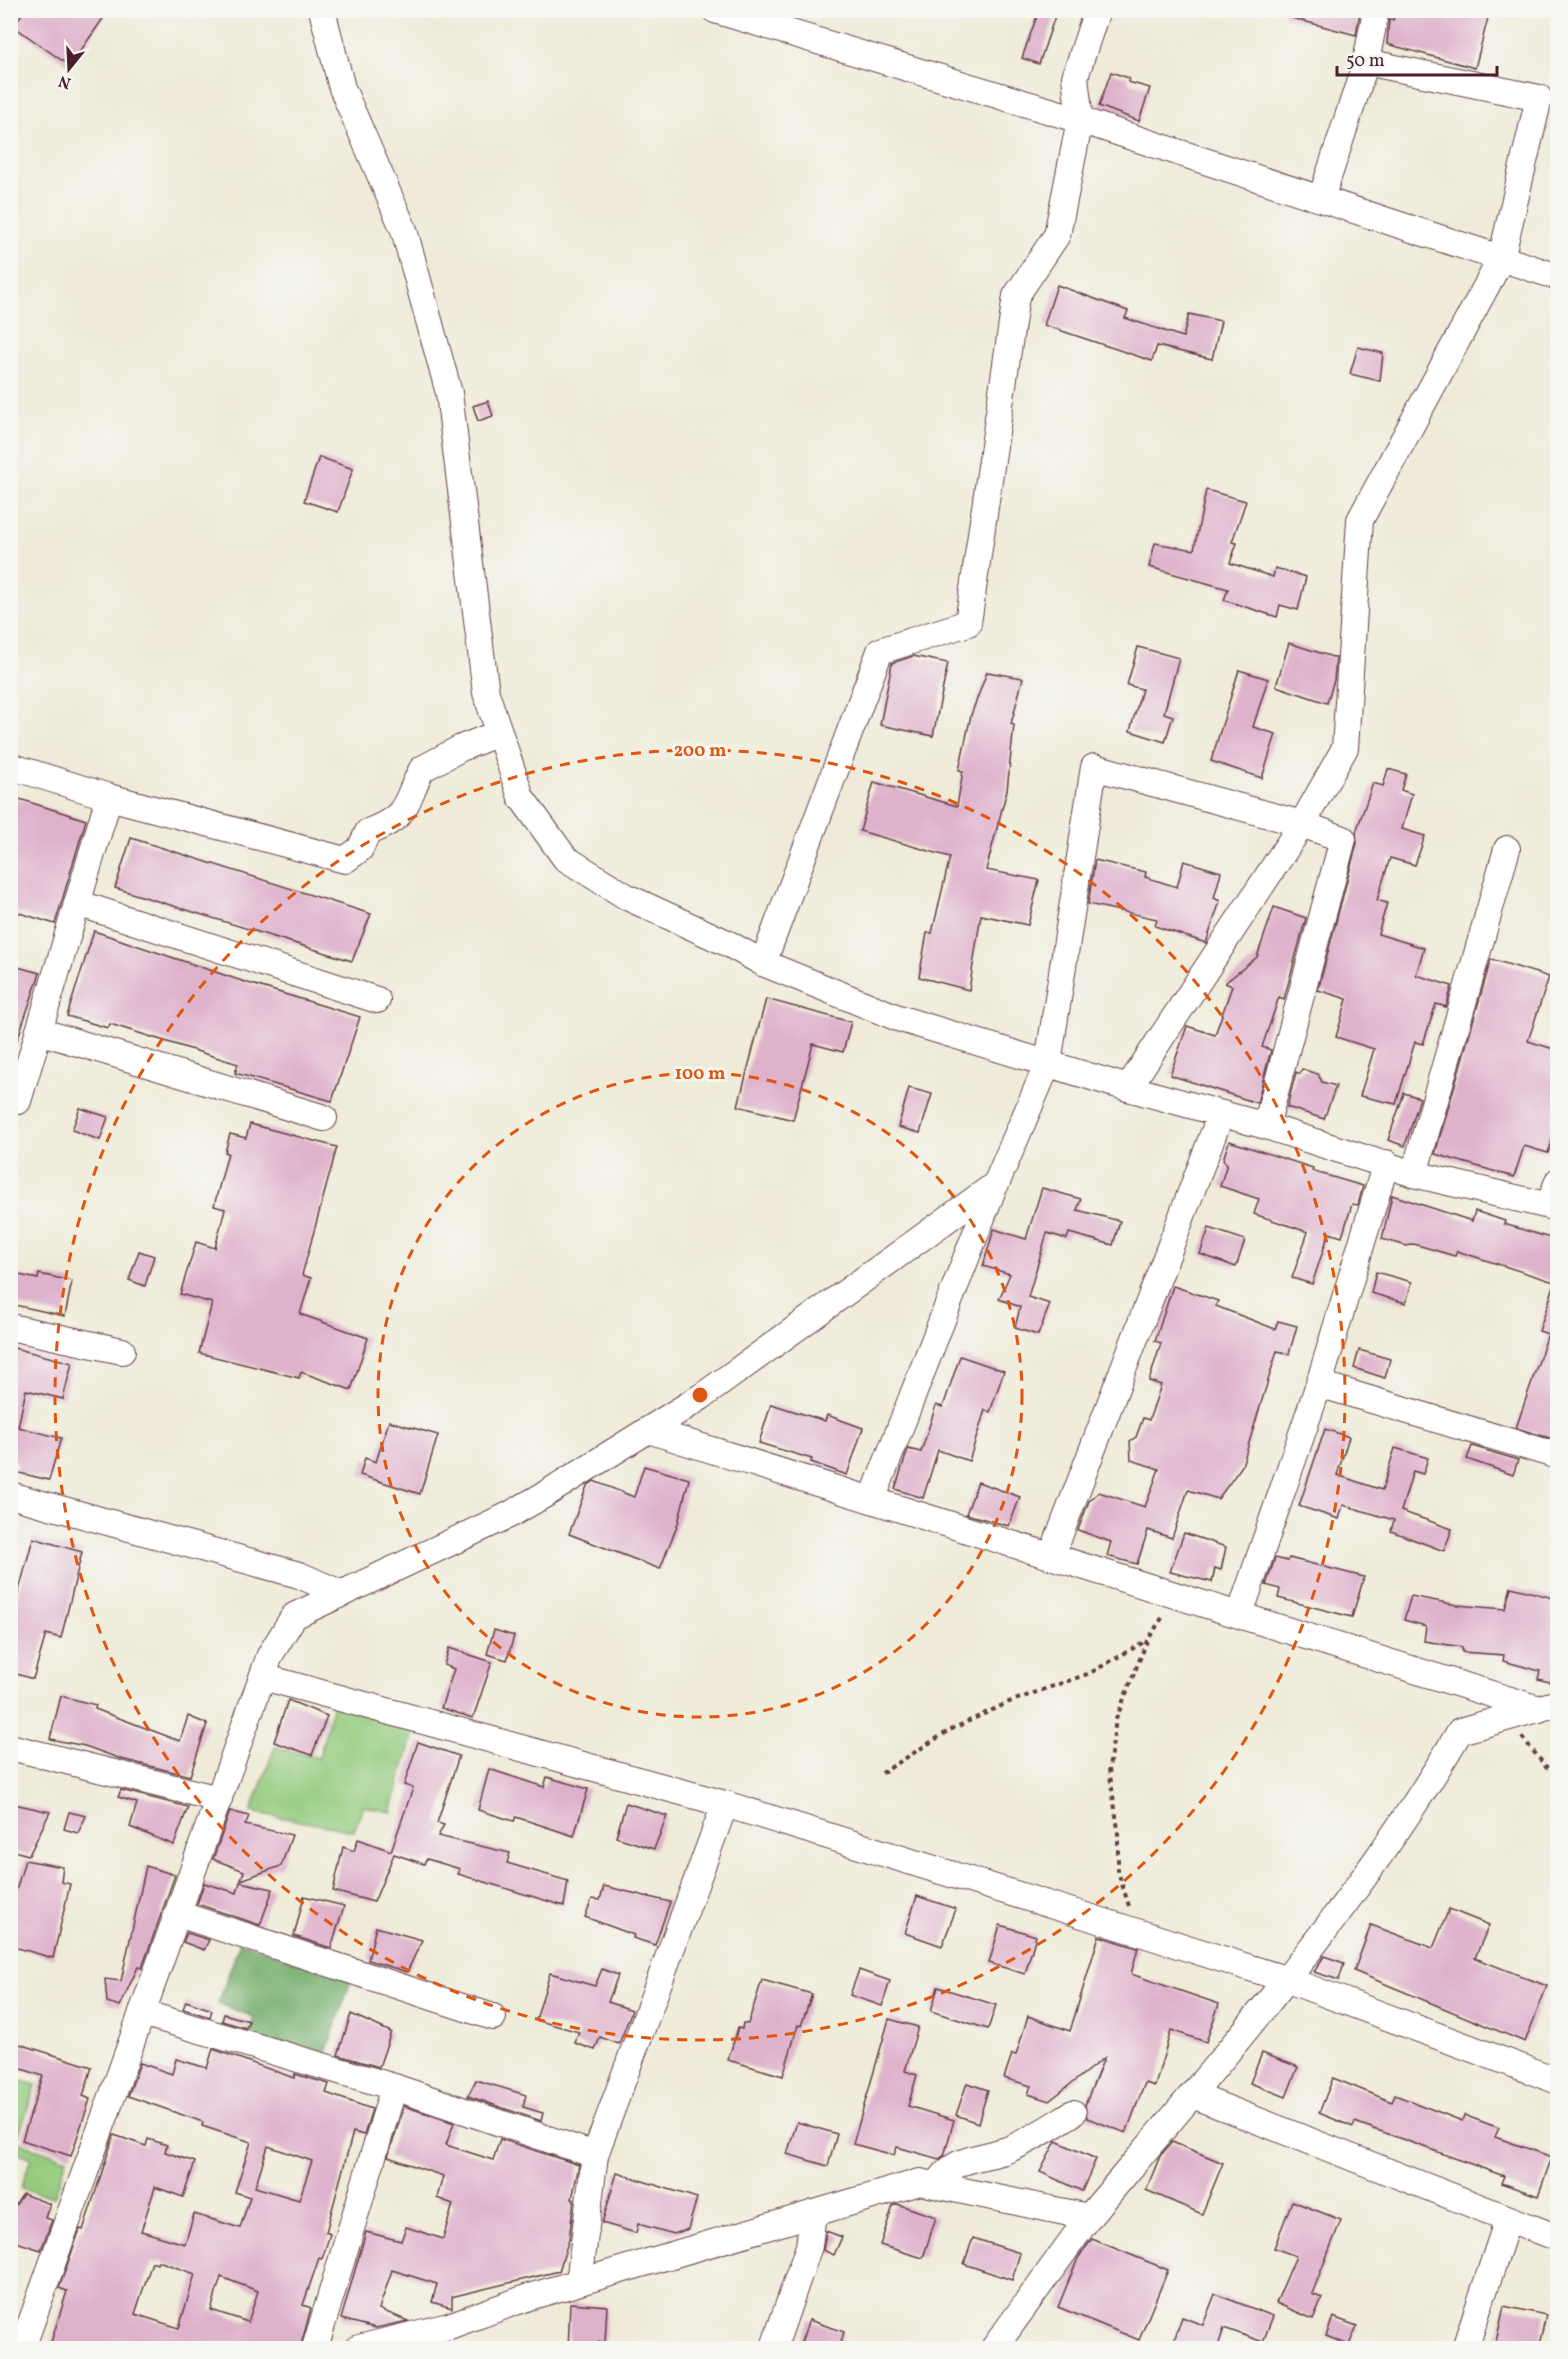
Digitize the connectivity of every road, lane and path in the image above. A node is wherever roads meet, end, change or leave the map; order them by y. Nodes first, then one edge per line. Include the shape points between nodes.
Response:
1 (322, 10) edge
2 (715, 10) edge
3 (1097, 10) edge
4 (1376, 10) edge
5 (1366, 62) junction
6 (1080, 120) junction
7 (1321, 199) junction
8 (1501, 259) junction
9 (1557, 277) edge
10 (499, 733) junction
11 (10, 766) edge
12 (110, 796) junction
13 (1302, 824) junction
14 (1507, 849) dead end
15 (77, 903) junction
16 (763, 963) junction
17 (377, 1000) dead end
18 (39, 1031) junction
19 (1048, 1063) junction
20 (1128, 1088) junction
21 (10, 1099) edge
22 (1221, 1114) junction
23 (324, 1118) dead end
24 (1266, 1126) junction
25 (1386, 1163) junction
26 (1414, 1174) junction
27 (1557, 1181) edge
28 (996, 1184) junction
29 (1553, 1207) edge
30 (10, 1327) edge
31 (122, 1351) dead end
32 (1319, 1384) junction
33 (648, 1430) junction
34 (1557, 1456) edge
35 (10, 1495) edge
36 (872, 1500) junction
37 (1052, 1555) junction
38 (340, 1593) junction
39 (1177, 1594) junction
40 (1240, 1614) junction
41 (1147, 1641) junction
42 (263, 1677) junction
43 (1548, 1706) edge
44 (1510, 1717) junction
45 (10, 1747) edge
46 (1557, 1769) edge
47 (882, 1773) dead end
48 (219, 1798) junction
49 (725, 1804) junction
50 (178, 1914) junction
51 (1134, 1931) junction
52 (1288, 1980) junction
53 (142, 2013) junction
54 (493, 2017) dead end
55 (1557, 2081) edge
56 (394, 2087) junction
57 (1192, 2095) junction
58 (1073, 2113) dead end
59 (596, 2155) junction
60 (938, 2185) junction
61 (813, 2213) junction
62 (1089, 2217) junction
63 (1508, 2219) junction
64 (1557, 2238) edge
65 (579, 2282) junction
66 (446, 2337) edge
67 (775, 2344) dead end
68 (22, 2349) edge
69 (315, 2349) edge
70 (358, 2349) edge
71 (994, 2349) edge
72 (1465, 2349) edge

1 - 10 street via 342,88 404,230 449,393 486,693
2 - 6 street
3 - 6 street via 1075,77
4 - 5 street
5 - 7 street
5 - 8 street via 1539,98
6 - 7 street
6 - 16 street via 1057,235 1016,296 968,623 880,651
7 - 8 street
8 - 9 street
8 - 13 street via 1360,520 1345,748
10 - 12 street via 422,769 406,807 397,818 368,832 360,849 345,860
10 - 16 street via 521,798 565,858 627,897
11 - 12 street
12 - 15 street
13 - 19 street via 1094,767
13 - 20 street
13 - 24 street via 1343,839
14 - 26 street
15 - 17 street
15 - 18 street
16 - 19 street via 898,1018
18 - 21 street via 18,1101
18 - 23 street
19 - 20 street
19 - 28 street
20 - 22 street
22 - 24 street
22 - 37 street
24 - 25 street
25 - 26 street
25 - 32 street
26 - 29 street
27 - 29 street
28 - 33 street via 701,1397
28 - 36 street
30 - 31 street
32 - 34 street
32 - 40 street
33 - 36 street
33 - 38 street via 509,1515
35 - 38 street via 299,1575
36 - 37 street
37 - 39 street
38 - 42 street via 294,1616 270,1655
39 - 40 street
39 - 41 path
40 - 43 street
41 - 47 path via 1090,1673 1009,1702 950,1730
41 - 51 path via 1116,1719 1109,1769 1118,1829 1118,1872
42 - 48 street
42 - 49 street
43 - 44 street
44 - 46 path via 1524,1742 1546,1767
44 - 52 street via 1460,1731 1418,1803
45 - 48 street
48 - 50 street
49 - 51 street
49 - 59 street
50 - 53 street
50 - 54 street
51 - 52 street
52 - 55 street
52 - 57 street
53 - 56 street
53 - 68 street
56 - 59 street
56 - 69 street
57 - 62 street
57 - 63 street
58 - 60 street via 1006,2150 954,2166
59 - 65 street
60 - 61 street via 920,2182
60 - 62 street
61 - 65 street
61 - 67 street via 809,2246
62 - 71 street
63 - 64 street
63 - 72 street
65 - 66 street via 529,2297
66 - 70 street

